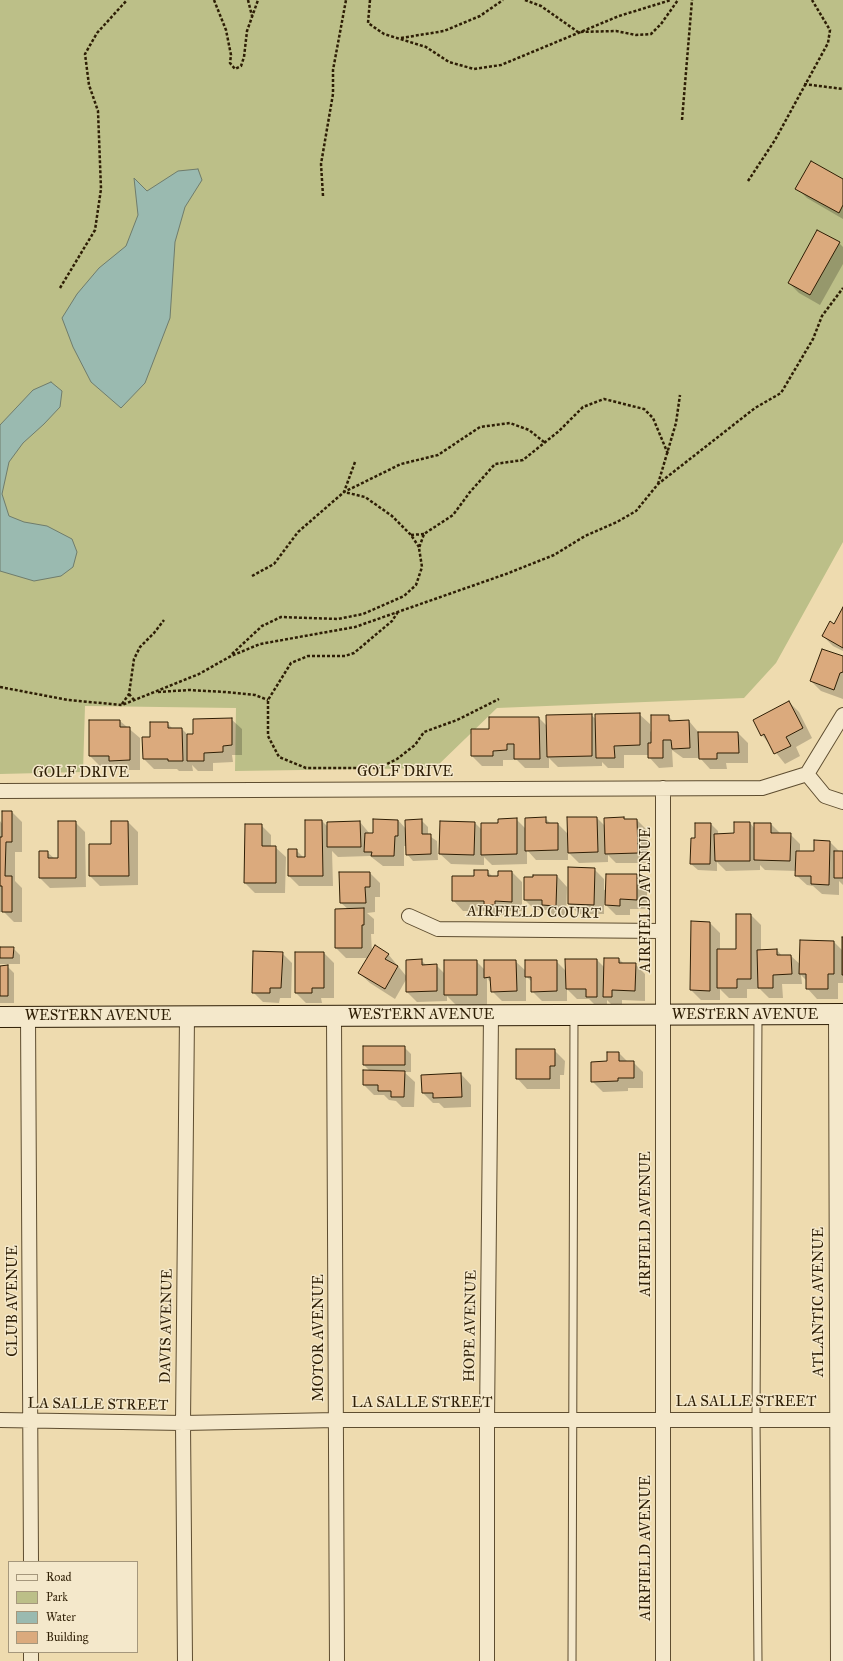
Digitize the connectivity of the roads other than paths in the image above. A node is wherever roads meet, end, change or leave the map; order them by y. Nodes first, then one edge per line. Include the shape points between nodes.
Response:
1 (843, 714) edge
2 (807, 774) junction
3 (663, 788) junction
4 (0, 791) edge
5 (843, 802) edge
6 (409, 916) dead end
7 (662, 931) junction
8 (758, 1014) junction
9 (839, 1014) edge
10 (492, 1015) junction
11 (574, 1015) junction
12 (664, 1015) junction
13 (28, 1016) junction
14 (187, 1016) junction
15 (334, 1016) junction
16 (0, 1017) edge
17 (663, 1419) junction
18 (0, 1420) edge
19 (31, 1420) junction
20 (336, 1420) junction
21 (572, 1420) junction
22 (756, 1420) junction
23 (839, 1420) edge
24 (487, 1421) junction
25 (183, 1423) junction
26 (31, 1561) edge
27 (185, 1661) edge
28 (337, 1661) edge
29 (487, 1661) edge
30 (572, 1661) edge
31 (663, 1661) edge
32 (758, 1661) edge
33 (838, 1661) edge

1 - 2 street
2 - 3 street, GOLF DRIVE via 762,788
2 - 5 street via 824,796
3 - 4 street, GOLF DRIVE
3 - 7 street, AIRFIELD AVENUE
6 - 7 street, AIRFIELD COURT via 438,929
7 - 12 street, AIRFIELD AVENUE
8 - 9 street, WESTERN AVENUE
8 - 12 street, WESTERN AVENUE
8 - 22 lane
9 - 23 street, ATLANTIC AVENUE
10 - 11 street, WESTERN AVENUE
10 - 15 street, WESTERN AVENUE
10 - 24 street, HOPE AVENUE
11 - 12 street, WESTERN AVENUE
11 - 21 lane
12 - 17 street, AIRFIELD AVENUE
13 - 14 street, WESTERN AVENUE
13 - 16 street, WESTERN AVENUE
13 - 19 street, CLUB AVENUE
14 - 15 street, WESTERN AVENUE
14 - 25 street, DAVIS AVENUE
15 - 20 street, MOTOR AVENUE
17 - 21 street, LA SALLE STREET
17 - 22 street, LA SALLE STREET
17 - 31 street, AIRFIELD AVENUE
18 - 19 street, LA SALLE STREET
19 - 25 street, LA SALLE STREET
19 - 26 street, CLUB AVENUE
20 - 24 street, LA SALLE STREET
20 - 25 street, LA SALLE STREET
20 - 28 street, MOTOR AVENUE
21 - 24 street, LA SALLE STREET
21 - 30 lane
22 - 23 street, LA SALLE STREET
22 - 32 lane
23 - 33 street, ATLANTIC AVENUE
24 - 29 street, HOPE AVENUE
25 - 27 street, DAVIS AVENUE

